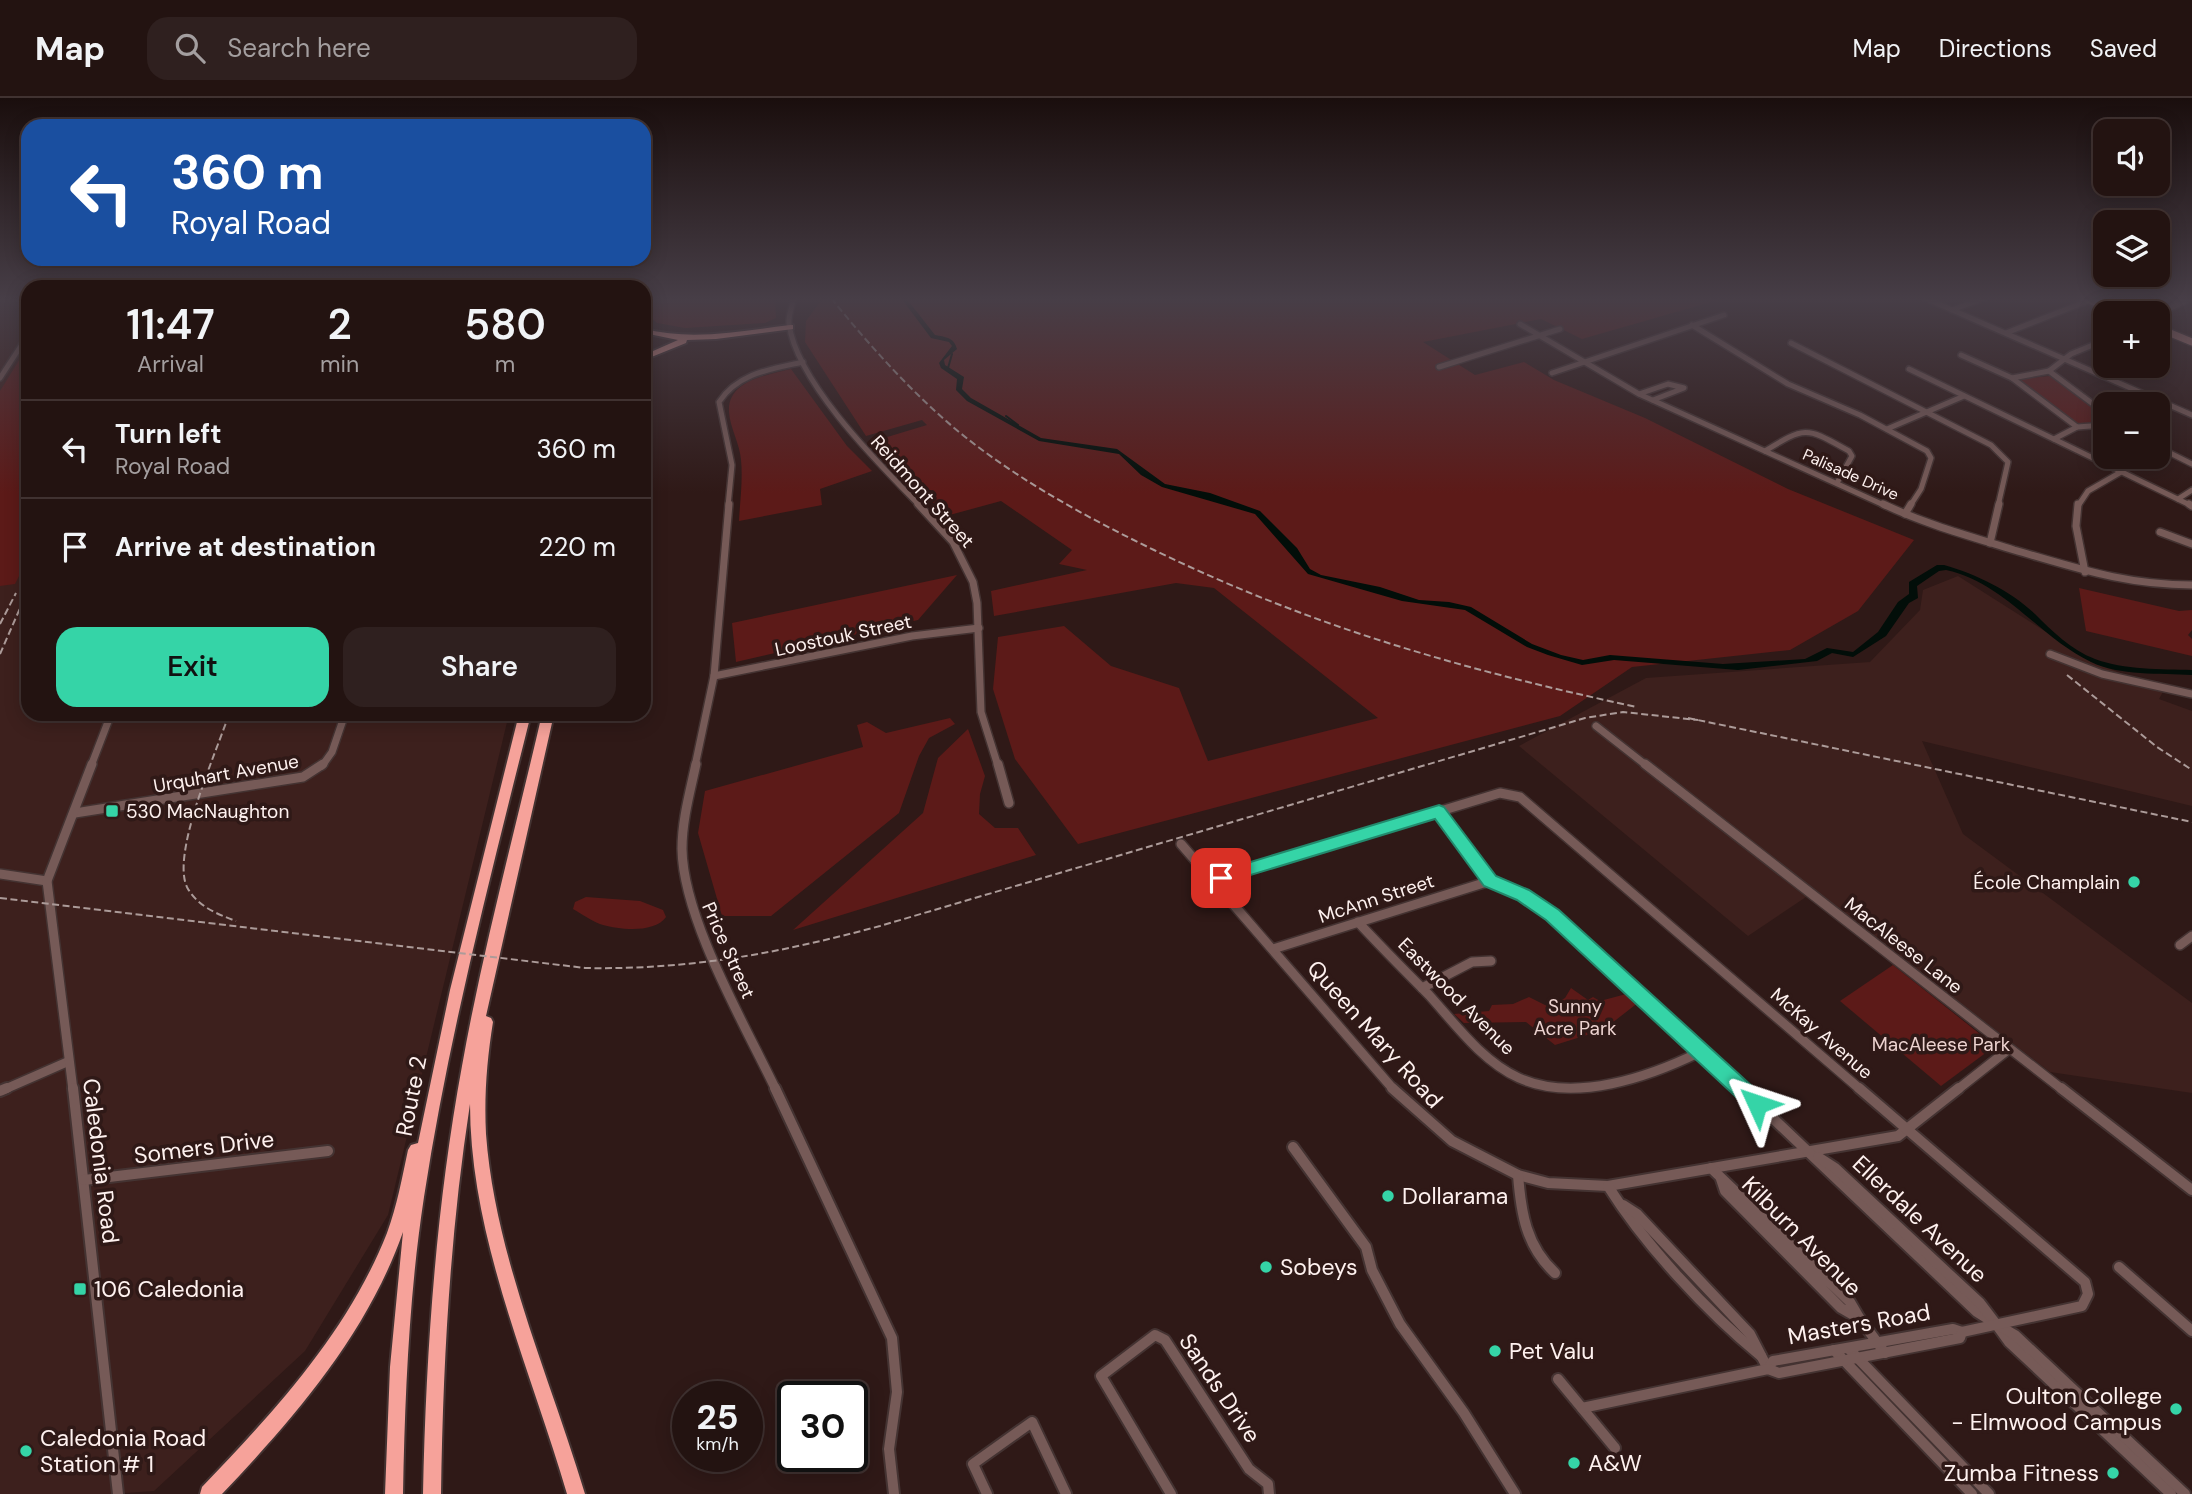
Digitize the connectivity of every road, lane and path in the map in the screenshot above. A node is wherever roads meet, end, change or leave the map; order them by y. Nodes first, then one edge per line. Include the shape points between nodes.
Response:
1 (10, 363) edge
2 (799, 363) edge
3 (804, 363) edge
4 (1452, 363) edge
5 (1580, 363) edge
6 (1585, 363) edge
7 (1754, 363) edge
8 (1831, 363) edge
9 (1979, 363) edge
10 (2060, 363) edge
11 (2075, 363) edge
12 (1439, 367) dead end
13 (1909, 369) dead end
14 (2049, 371) junction
15 (1552, 373) dead end
16 (0, 378) edge
17 (2012, 378) junction
18 (1639, 394) junction
19 (1965, 396) junction
20 (1653, 400) junction
21 (2093, 404) edge
22 (1927, 412) junction
23 (2191, 415) edge
24 (2093, 426) edge
25 (2077, 427) junction
26 (1886, 429) junction
27 (2054, 439) junction
28 (1765, 451) junction
29 (2170, 453) edge
30 (2192, 464) edge
31 (2121, 472) junction
32 (1837, 483) junction
33 (2192, 490) edge
34 (2178, 499) junction
35 (2192, 506) edge
36 (1905, 514) junction
37 (2160, 533) dead end
38 (1990, 543) junction
39 (2192, 544) edge
40 (2085, 572) junction
41 (2192, 585) edge
42 (979, 628) junction
43 (2050, 654) dead end
44 (714, 676) junction
45 (2192, 694) edge
46 (108, 721) edge
47 (343, 721) edge
48 (523, 721) edge
49 (546, 721) edge
50 (1596, 726) dead end
51 (1009, 803) dead end
52 (1439, 811) junction
53 (75, 813) junction
54 (1181, 844) dead end
55 (0, 874) edge
56 (1213, 880) junction
57 (47, 881) junction
58 (1490, 881) junction
59 (1358, 922) junction
60 (2192, 936) edge
61 (2180, 945) dead end
62 (1273, 950) junction
63 (1491, 961) dead end
64 (489, 975) junction
65 (1422, 988) junction
66 (2008, 1049) junction
67 (1700, 1052) junction
68 (67, 1062) junction
69 (0, 1091) edge
70 (435, 1093) junction
71 (1908, 1129) junction
72 (1293, 1147) dead end
73 (328, 1151) dead end
74 (1809, 1151) junction
75 (1711, 1168) junction
76 (1518, 1175) junction
77 (84, 1180) junction
78 (1608, 1186) junction
79 (2192, 1190) edge
80 (2119, 1267) dead end
81 (1555, 1273) dead end
82 (2082, 1306) joint
83 (1996, 1324) junction
84 (2192, 1331) edge
85 (1962, 1332) junction
86 (1877, 1341) junction
87 (1848, 1348) junction
88 (1834, 1350) junction
89 (1885, 1353) junction
90 (1856, 1358) junction
91 (1843, 1362) junction
92 (1768, 1369) junction
93 (1558, 1379) dead end
94 (1582, 1408) junction
95 (1615, 1448) dead end
96 (118, 1494) edge
97 (209, 1494) edge
98 (394, 1494) edge
99 (432, 1494) edge
100 (576, 1494) edge
101 (894, 1494) edge
102 (986, 1494) edge
103 (1066, 1494) edge
104 (1171, 1494) edge
105 (1269, 1494) edge
106 (1516, 1494) edge
107 (1972, 1494) edge
108 (1989, 1494) edge
109 (2171, 1494) edge
110 (2185, 1494) edge

1 - 16 street
2 - 44 street, Price Street via 741,380 723,393 719,402 732,465
3 - 42 street, Reidmont Street via 859,443 966,562 975,584
4 - 12 street
5 - 15 street
6 - 18 street, Palisade Drive
7 - 26 street via 1788,384
8 - 22 street
9 - 17 street
10 - 14 street
11 - 23 street
13 - 19 street
14 - 17 street
14 - 21 street
17 - 25 street
18 - 20 street, Palisade Drive
18 - 20 street via 1669,383 1684,388
19 - 22 street
19 - 27 street
20 - 28 street, Palisade Drive
22 - 26 street
22 - 38 street via 1992,445 2008,462
24 - 25 street
25 - 27 street
26 - 36 street via 1931,458 1921,489
27 - 31 street
28 - 32 street, Palisade Drive
28 - 32 street via 1800,429 1811,430 1852,456
29 - 30 street
31 - 34 street
31 - 40 street via 2079,502
32 - 36 street, Palisade Drive
33 - 34 street
34 - 35 street
36 - 38 street, Palisade Drive
37 - 39 street
38 - 40 street, Palisade Drive
40 - 41 street, Palisade Drive via 2149,585
42 - 44 street, Loostouk Street via 919,634
42 - 51 street, Reidmont Street via 980,708
43 - 45 street via 2102,674
44 - 101 street, Price Street via 684,819 682,851 690,902 892,1339 897,1392 889,1449
46 - 53 street
47 - 53 street, Urquhart Avenue via 325,766 303,777
48 - 70 highway, Route 2 via 453,1001
49 - 64 highway
50 - 66 street, MacAleese Lane
52 - 56 street
52 - 58 street
52 - 71 street, McKay Avenue via 1500,793 1525,800
53 - 57 street
54 - 56 street, Queen Mary Road
55 - 57 street
56 - 62 street, Queen Mary Road
57 - 68 street, Caledonia Road
58 - 59 street, McAnn Street
58 - 67 street, Ellerdale Avenue via 1553,915
59 - 62 street, McAnn Street
59 - 65 street, Eastwood Avenue
60 - 61 street
62 - 76 street, Queen Mary Road via 1425,1121 1481,1159
63 - 65 street via 1472,962
64 - 99 highway via 454,1165 436,1371
64 - 100 highway via 479,1090 485,1184
65 - 67 street, Eastwood Avenue via 1491,1060 1521,1079 1545,1086 1576,1086 1661,1071
66 - 71 street, Queen Mary Road
66 - 79 street, MacAleese Lane
67 - 74 street, Ellerdale Avenue
68 - 69 street
68 - 77 street, Caledonia Road
70 - 97 highway via 421,1128 394,1237 360,1307 323,1362
70 - 98 highway, Route 2 via 406,1284
71 - 74 street, Queen Mary Road via 1898,1136
71 - 82 street, McKay Avenue via 2085,1282 2088,1294
72 - 106 street via 1366,1247 1372,1270 1400,1324
73 - 77 street, Somers Drive
74 - 75 street, Queen Mary Road
74 - 83 street, Ellerdale Avenue via 1907,1248
75 - 78 street, Queen Mary Road
75 - 86 street, Kilburn Avenue via 1725,1191 1841,1308 1860,1319
76 - 78 street, Queen Mary Road via 1548,1183
76 - 81 street via 1530,1242 1539,1260
77 - 96 street, Caledonia Road
78 - 92 street via 1632,1224 1761,1356
80 - 84 street
82 - 83 street, Masters Road
83 - 85 street, Masters Road
83 - 109 street, Ellerdale Avenue via 2009,1342
83 - 110 street, Ellerdale Avenue via 2015,1335
85 - 86 street, Masters Road via 1953,1329
85 - 89 street, Masters Road via 1960,1338
86 - 87 street, Masters Road
86 - 89 street, Kilburn Avenue
87 - 88 street, Masters Road
87 - 90 street
88 - 91 street
88 - 92 street, Masters Road via 1773,1361
89 - 90 street, Masters Road
90 - 91 street, Masters Road
90 - 108 street
91 - 92 street, Masters Road via 1779,1373
91 - 107 street
92 - 94 street, Masters Road
93 - 94 street
94 - 95 street
102 - 103 street via 973,1464 1032,1422
104 - 105 street, Sands Drive via 1101,1376 1155,1335 1166,1340 1249,1469 1268,1484

